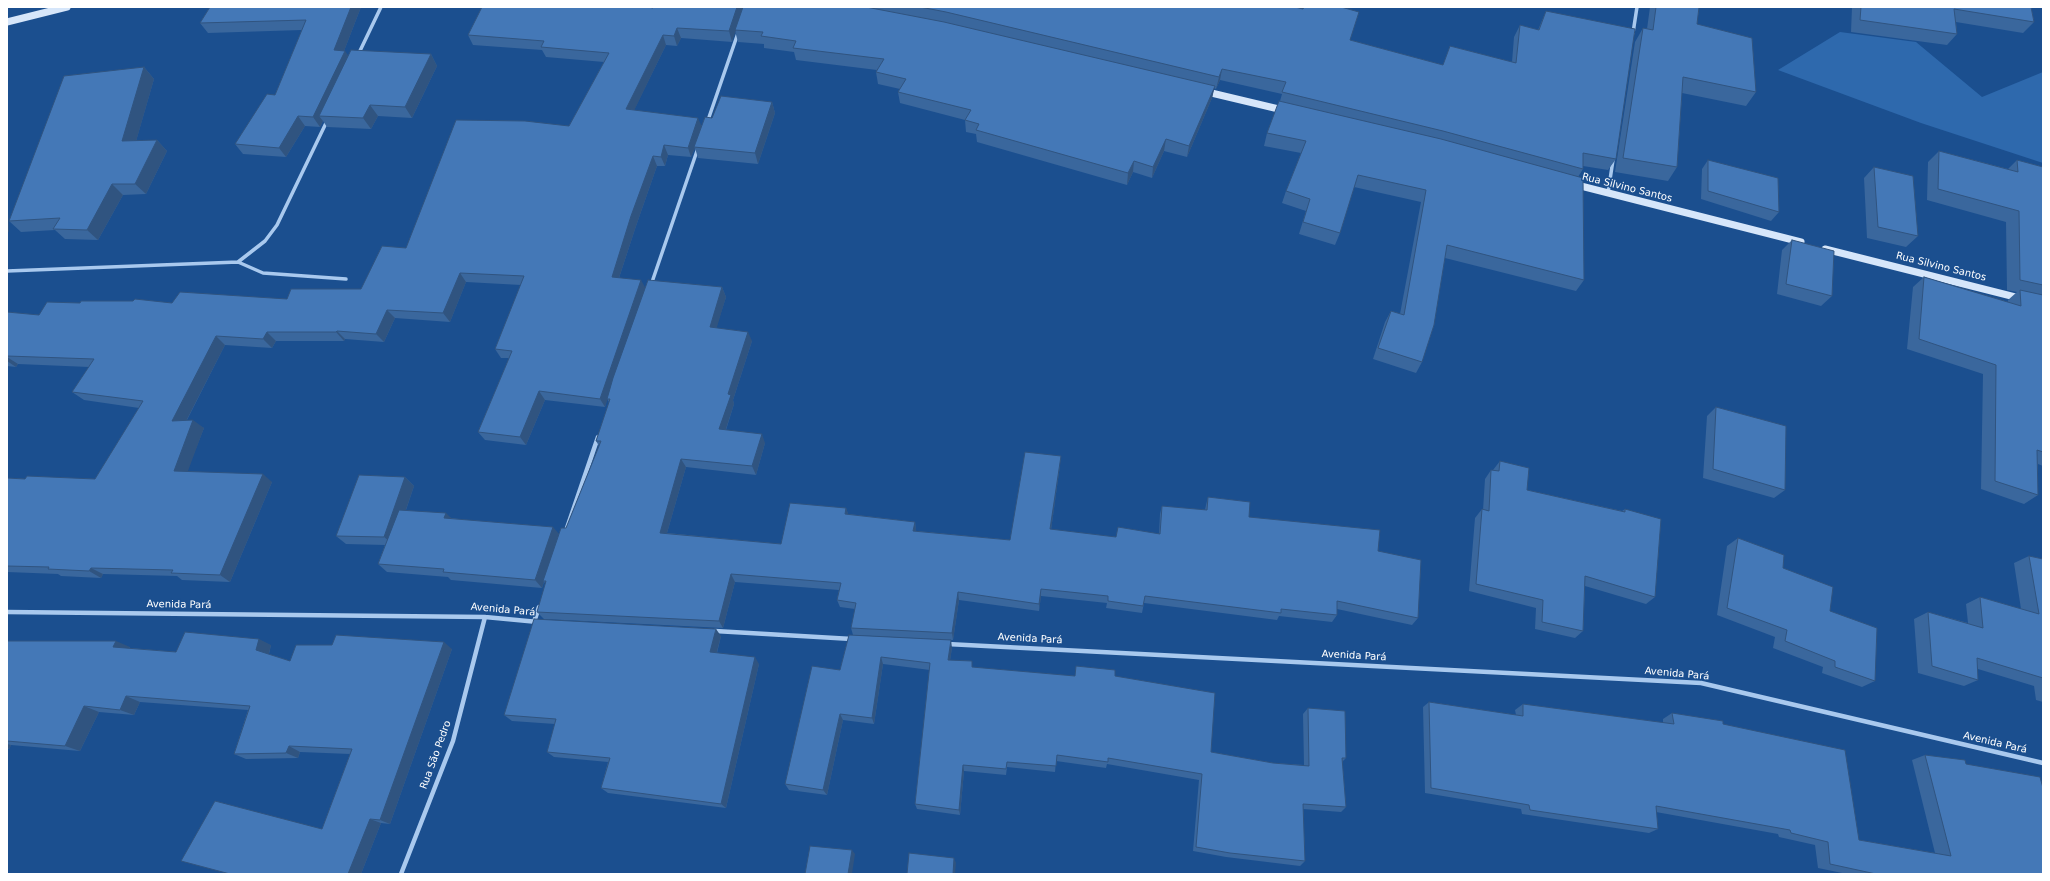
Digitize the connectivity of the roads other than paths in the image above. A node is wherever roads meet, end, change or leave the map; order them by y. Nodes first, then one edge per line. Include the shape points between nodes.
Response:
1 (67, 7) edge
2 (381, 7) edge
3 (1637, 7) edge
4 (7, 22) edge
5 (739, 30) edge
6 (1632, 38) edge
7 (354, 63) edge
8 (1199, 90) edge
9 (1291, 112) edge
10 (328, 120) edge
11 (706, 127) edge
12 (700, 142) edge
13 (1614, 155) edge
14 (1563, 182) edge
15 (1608, 194) junction
16 (238, 262) junction
17 (7, 271) edge
18 (346, 280) dead end
19 (648, 292) edge
20 (2043, 304) edge
21 (599, 435) edge
22 (563, 540) edge
23 (542, 600) edge
24 (7, 612) edge
25 (486, 617) junction
26 (534, 622) junction
27 (542, 622) edge
28 (709, 631) edge
29 (859, 639) edge
30 (939, 643) edge
31 (2043, 764) edge
32 (401, 874) edge

1 - 4 street
2 - 7 street
3 - 6 street
5 - 11 street
8 - 9 street
10 - 16 street via 277,225 265,241
12 - 19 street
13 - 15 street
14 - 15 street, Rua Silvino Santos
15 - 20 street, Rua Silvino Santos
16 - 17 street
16 - 18 street via 263,273
21 - 22 street
23 - 26 street
24 - 25 street, Avenida Pará
25 - 26 street, Avenida Pará
25 - 32 street, Rua São Pedro via 453,741
26 - 27 street, Avenida Pará
28 - 29 street
30 - 31 street, Avenida Pará via 1701,683

